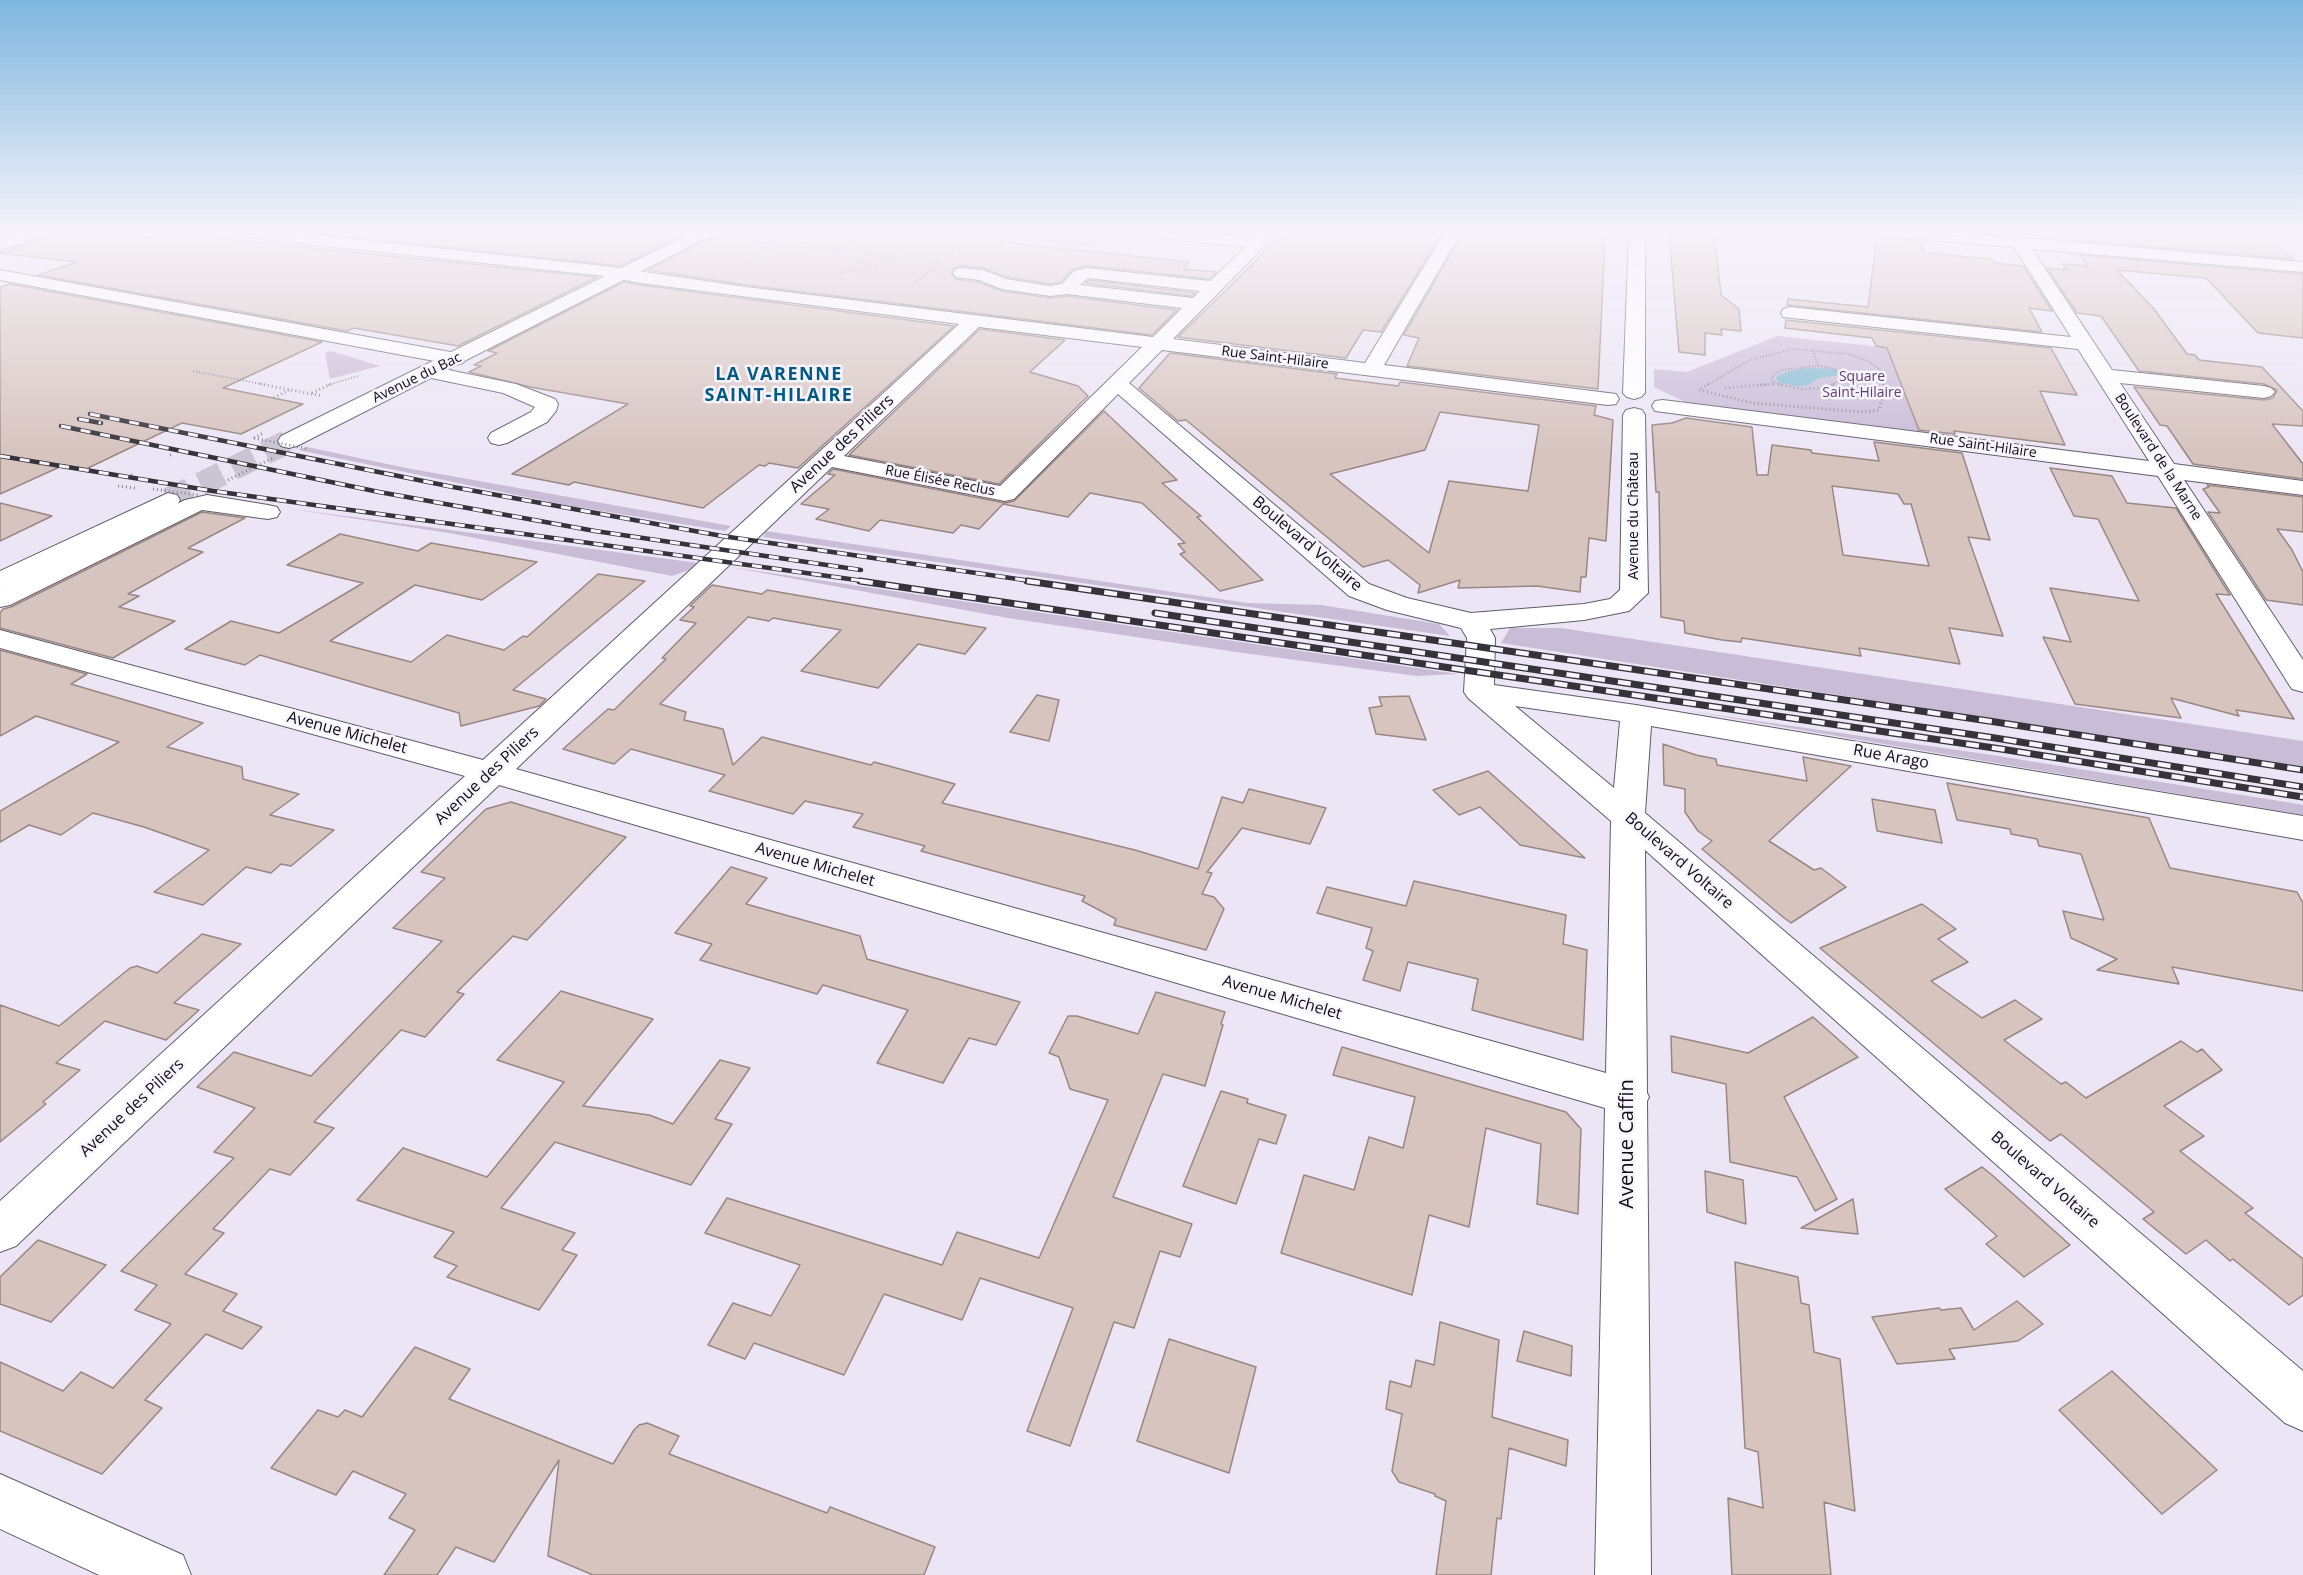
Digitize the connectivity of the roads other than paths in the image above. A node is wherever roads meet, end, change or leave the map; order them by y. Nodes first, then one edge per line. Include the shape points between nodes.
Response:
1 (166, 306) edge
2 (560, 306) edge
3 (855, 306) edge
4 (1194, 306) edge
5 (1409, 306) edge
6 (1636, 306) edge
7 (2061, 306) edge
8 (1790, 313) dead end
9 (974, 321) junction
10 (1156, 343) junction
11 (2085, 344) junction
12 (456, 359) junction
13 (1371, 370) junction
14 (429, 372) junction
15 (2105, 375) junction
16 (1116, 382) junction
17 (2264, 392) dead end
18 (1634, 404) junction
19 (499, 438) dead end
20 (299, 446) tunnel mouth
21 (825, 459) junction
22 (2166, 470) junction
23 (2303, 488) edge
24 (161, 494) tunnel mouth
25 (268, 512) dead end
26 (0, 581) edge
27 (0, 599) edge
28 (1471, 621) junction
29 (0, 639) edge
30 (2303, 683) edge
31 (1479, 692) junction
32 (1636, 714) junction
33 (490, 772) junction
34 (1628, 816) junction
35 (2303, 828) edge
36 (1628, 1097) junction
37 (0, 1231) edge
38 (2303, 1405) edge
39 (0, 1501) edge
40 (163, 1575) edge
41 (1623, 1575) edge

1 - 12 street
2 - 12 street, Avenue du Bac
3 - 9 street, Rue Saint-Hilaire
4 - 10 street
5 - 13 street
6 - 18 street, Avenue du Château
7 - 11 street, Boulevard de la Marne
8 - 11 street
9 - 10 street, Rue Saint-Hilaire
9 - 21 street, Avenue des Piliers
10 - 13 street, Rue Saint-Hilaire
10 - 16 street
11 - 15 street, Boulevard de la Marne
12 - 14 street, Avenue du Bac
13 - 18 street, Rue Saint-Hilaire via 1608,399 1614,408
14 - 19 street via 509,388 547,404 539,417
14 - 20 street, Avenue du Bac
15 - 17 street
15 - 22 street, Boulevard de la Marne
16 - 21 street, Rue Élisée Reclus via 1005,494
16 - 28 street, Boulevard Voltaire via 1359,590 1397,604
18 - 22 street, Rue Saint-Hilaire via 1656,414 1663,406
18 - 28 street, Avenue du Château via 1634,593 1619,605 1584,612
21 - 33 street, Avenue des Piliers
22 - 23 street, Rue Saint-Hilaire
22 - 30 street, Boulevard de la Marne
24 - 26 street
25 - 27 street via 207,502 198,497
28 - 31 street via 1481,638
29 - 33 street, Avenue Michelet
31 - 32 street, Rue Arago
31 - 34 street, Boulevard Voltaire
32 - 34 street, Avenue Caffin
32 - 35 street, Rue Arago
33 - 36 street, Avenue Michelet
33 - 37 street, Avenue des Piliers
34 - 36 street, Avenue Caffin
34 - 38 street, Boulevard Voltaire
36 - 41 street, Avenue Caffin
39 - 40 street

